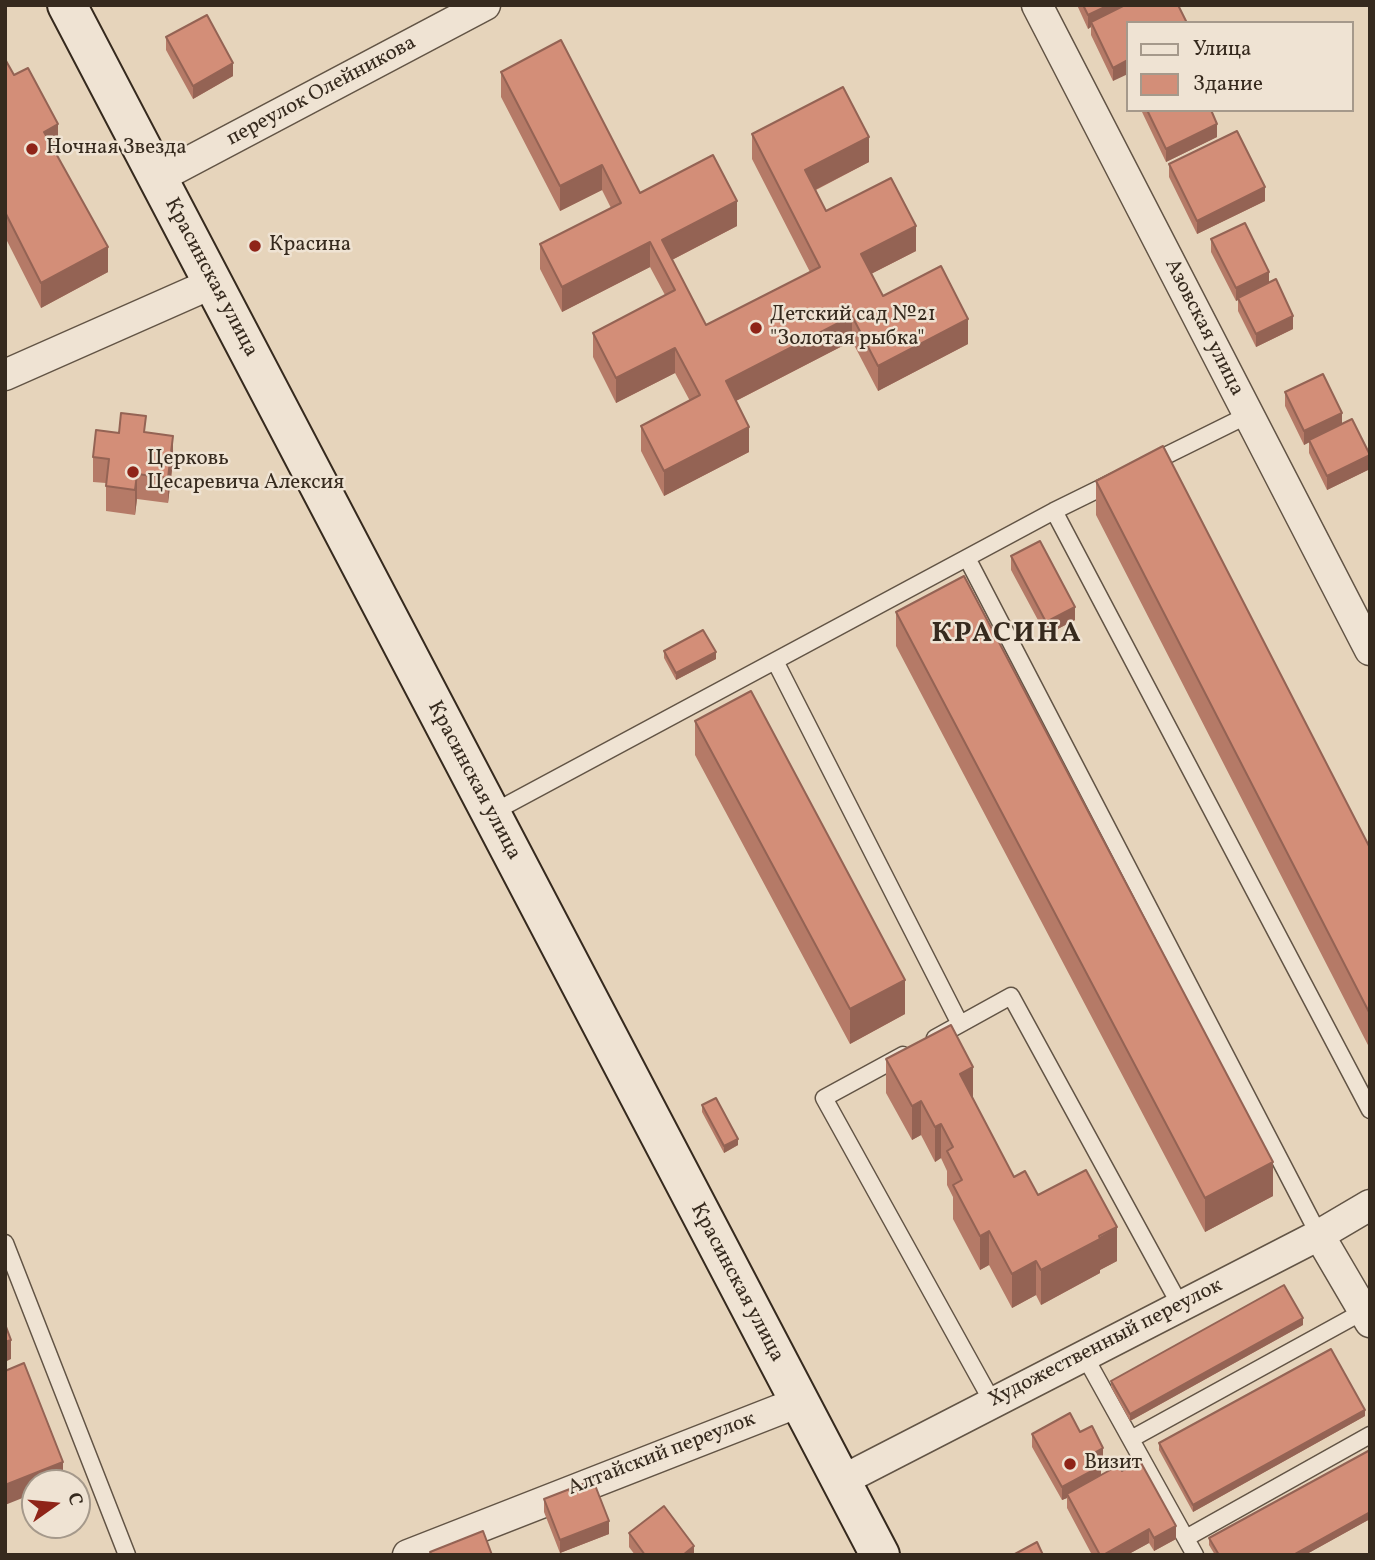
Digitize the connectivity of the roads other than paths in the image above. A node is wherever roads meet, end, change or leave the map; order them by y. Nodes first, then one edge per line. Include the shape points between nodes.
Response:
1 (68, 5) edge
2 (485, 5) edge
3 (1037, 5) edge
4 (158, 178) junction
5 (213, 283) junction
6 (5, 375) edge
7 (1248, 415) junction
8 (1054, 511) junction
9 (967, 558) junction
10 (1370, 650) edge
11 (775, 661) junction
12 (490, 814) junction
13 (960, 1024) junction
14 (1370, 1110) edge
15 (1370, 1205) edge
16 (1320, 1235) junction
17 (5, 1243) edge
18 (1180, 1305) junction
19 (1367, 1317) edge
20 (1084, 1355) junction
21 (799, 1402) junction
22 (993, 1403) junction
23 (1370, 1435) edge
24 (1131, 1439) junction
25 (841, 1481) junction
26 (1186, 1538) junction
27 (127, 1555) edge
28 (408, 1555) edge
29 (880, 1555) edge
30 (1195, 1555) edge

1 - 4 main road, Красинская улица
2 - 4 street, переулок Олейникова
3 - 7 street, Азовская улица
4 - 5 main road, Красинская улица
5 - 6 street
5 - 12 main road, Красинская улица
7 - 8 lane
7 - 10 street, Азовская улица
8 - 9 lane
8 - 14 lane
9 - 11 lane
9 - 16 lane
11 - 12 lane
11 - 13 lane
12 - 21 main road, Красинская улица
13 - 18 lane via 1011,996
13 - 22 lane via 824,1098
15 - 16 street, Художественный переулок
16 - 18 street, Художественный переулок
16 - 19 street
17 - 27 lane
18 - 20 street, Художественный переулок
19 - 24 lane
20 - 22 street, Художественный переулок
20 - 24 lane
21 - 25 main road, Красинская улица
21 - 28 street, Алтайский переулок
22 - 25 street, Художественный переулок
23 - 26 lane
24 - 26 lane
25 - 29 main road, Красинская улица
26 - 30 lane

